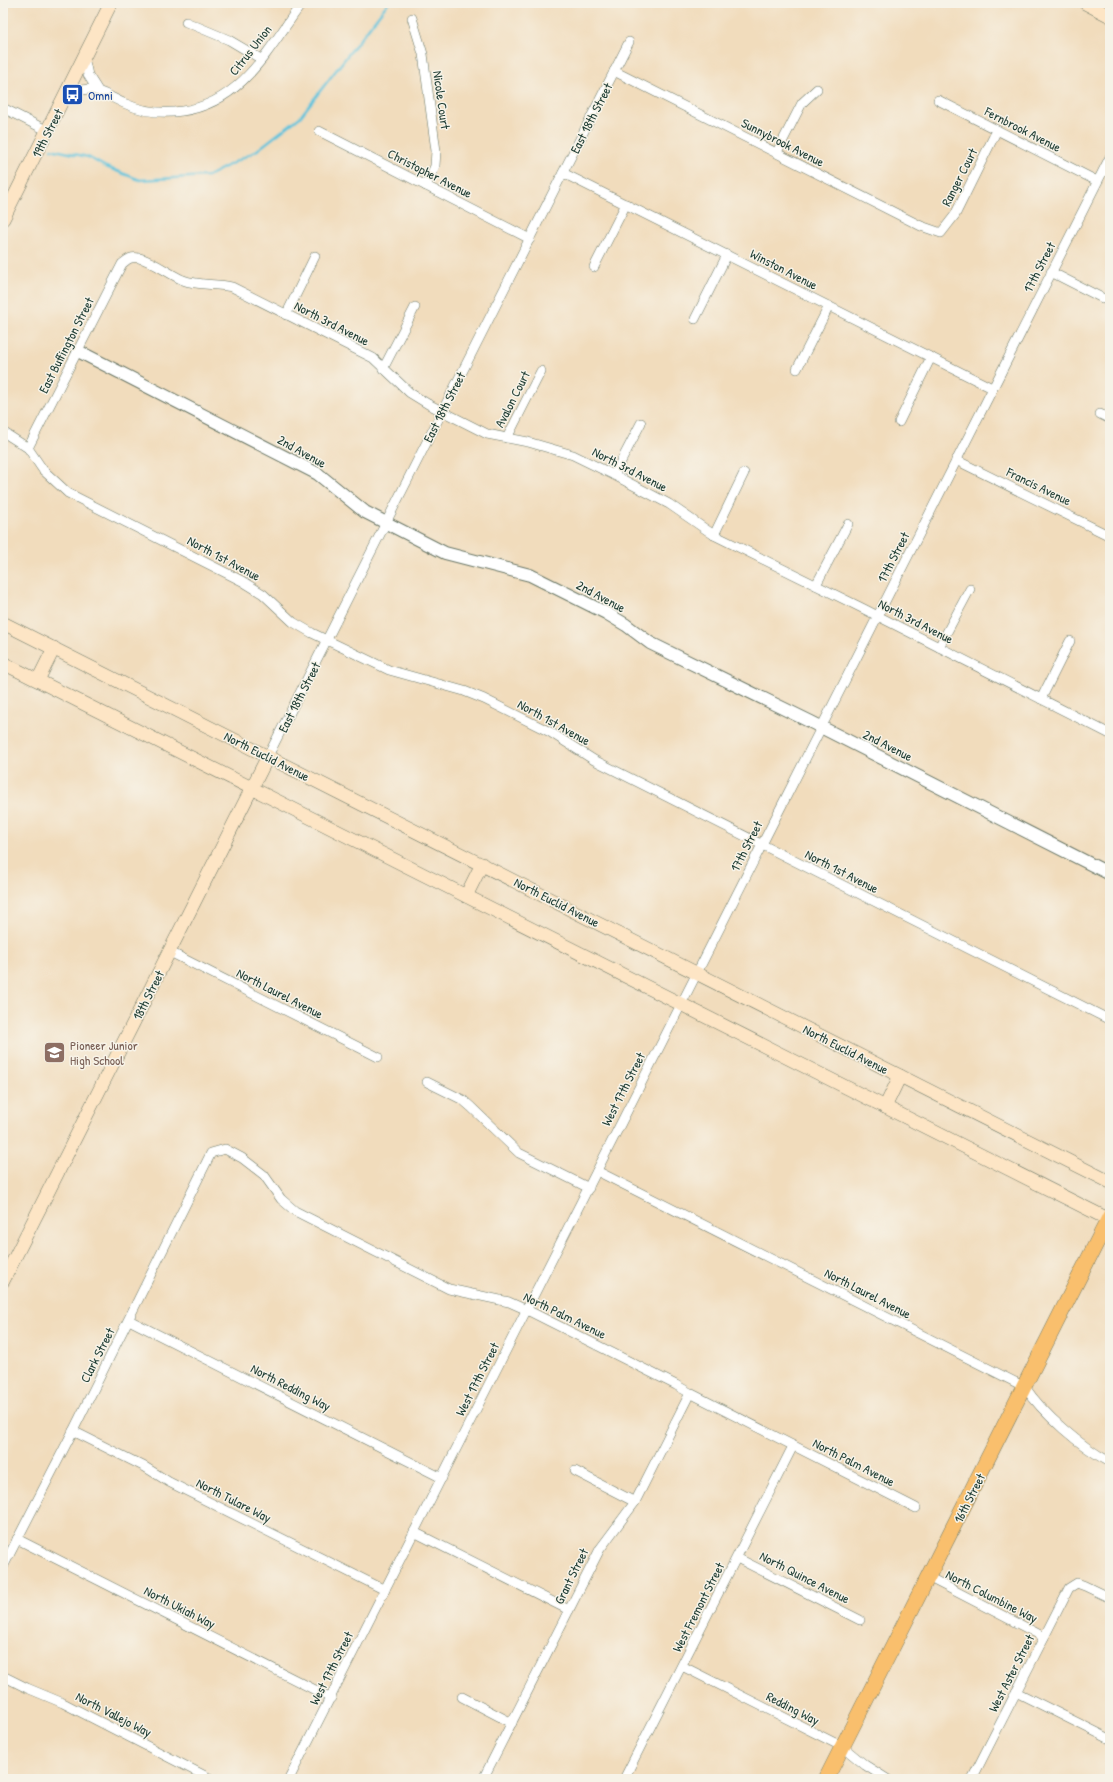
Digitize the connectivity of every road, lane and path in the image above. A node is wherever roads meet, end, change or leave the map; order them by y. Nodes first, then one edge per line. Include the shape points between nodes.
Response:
1 (110, 3) edge
2 (302, 3) edge
3 (1085, 3) edge
4 (1110, 16) edge
5 (412, 18) dead end
6 (186, 22) dead end
7 (629, 42) dead end
8 (84, 57) junction
9 (261, 59) junction
10 (614, 71) junction
11 (97, 89) junction
12 (817, 89) dead end
13 (64, 97) junction
14 (938, 100) dead end
15 (3, 108) edge
16 (997, 130) junction
17 (48, 131) junction
18 (318, 131) dead end
19 (776, 152) junction
20 (1110, 157) edge
21 (563, 173) junction
22 (1097, 182) junction
23 (426, 186) junction
24 (626, 204) junction
25 (3, 219) edge
26 (942, 233) joint
27 (530, 239) junction
28 (727, 255) junction
29 (315, 256) dead end
30 (131, 258) joint
31 (594, 267) dead end
32 (1051, 272) junction
33 (1110, 302) edge
34 (829, 306) junction
35 (415, 307) dead end
36 (286, 315) junction
37 (695, 319) dead end
38 (78, 351) junction
39 (931, 357) junction
40 (383, 369) junction
41 (797, 369) dead end
42 (541, 372) dead end
43 (992, 388) junction
44 (442, 411) junction
45 (1100, 414) dead end
46 (1110, 419) edge
47 (641, 422) dead end
48 (899, 422) dead end
49 (3, 432) edge
50 (507, 438) junction
51 (28, 448) junction
52 (956, 460) junction
53 (744, 473) dead end
54 (614, 475) junction
55 (386, 523) junction
56 (848, 524) dead end
57 (714, 535) junction
58 (1110, 536) edge
59 (816, 585) junction
60 (970, 589) dead end
61 (877, 616) junction
62 (3, 623) edge
63 (327, 640) junction
64 (1070, 641) dead end
65 (939, 647) junction
66 (54, 648) junction
67 (3, 662) edge
68 (38, 680) junction
69 (1041, 699) junction
70 (821, 727) junction
71 (1110, 734) edge
72 (268, 756) junction
73 (260, 773) joint
74 (252, 789) junction
75 (761, 845) junction
76 (482, 864) junction
77 (1110, 874) edge
78 (466, 896) junction
79 (170, 952) junction
80 (696, 973) junction
81 (688, 990) joint
82 (680, 1005) junction
83 (1110, 1020) edge
84 (378, 1057) dead end
85 (900, 1076) junction
86 (427, 1082) dead end
87 (885, 1107) junction
88 (211, 1153) joint
89 (597, 1171) junction
90 (1110, 1182) edge
91 (589, 1188) junction
92 (1109, 1218) edge
93 (3, 1282) edge
94 (527, 1310) junction
95 (129, 1320) junction
96 (1025, 1387) junction
97 (690, 1393) junction
98 (73, 1431) junction
99 (793, 1446) junction
100 (1110, 1462) edge
101 (575, 1471) dead end
102 (442, 1478) junction
103 (635, 1502) junction
104 (916, 1508) dead end
105 (414, 1532) junction
106 (17, 1539) junction
107 (737, 1558) junction
108 (3, 1567) edge
109 (928, 1577) junction
110 (385, 1590) junction
111 (1110, 1598) edge
112 (569, 1610) junction
113 (860, 1620) dead end
114 (1044, 1637) junction
115 (682, 1666) junction
116 (3, 1676) edge
117 (1016, 1692) junction
118 (331, 1698) junction
119 (462, 1698) dead end
120 (512, 1723) junction
121 (1110, 1739) edge
122 (842, 1747) junction
123 (484, 1778) edge
124 (211, 1779) edge
125 (289, 1779) edge
126 (624, 1779) edge
127 (826, 1779) edge
128 (887, 1779) edge
129 (972, 1779) edge

1 - 8 main road, 19th Street
2 - 9 street, Citrus Union
3 - 4 main road
5 - 23 street, Nicole Court via 423,54 436,151 435,166
6 - 9 street via 229,40
7 - 10 street, East 18th Street
8 - 11 street via 88,75
8 - 13 main road, 19th Street
9 - 11 street, Citrus Union via 236,88 207,106 192,110 163,113 148,111 124,103
10 - 19 street, Sunnybrook Avenue
10 - 21 street, East 18th Street
11 - 13 street via 81,89
12 - 19 street via 802,103
13 - 17 main road, 19th Street
14 - 16 street, Fernbrook Avenue
15 - 17 street
16 - 22 street, Fernbrook Avenue
16 - 26 street, Ranger Court via 955,215
17 - 25 main road, 19th Street
18 - 23 street, Christopher Avenue
19 - 26 street, Sunnybrook Avenue via 921,226
20 - 22 street, 17th Street
21 - 24 street, Winston Avenue
21 - 27 street, East 18th Street
22 - 32 street, 17th Street
23 - 27 street, Christopher Avenue
24 - 28 street, Winston Avenue
24 - 31 street
27 - 44 street, East 18th Street
28 - 34 street, Winston Avenue
28 - 37 street
29 - 36 street
30 - 36 street, North 3rd Avenue via 139,258 184,280 232,287
30 - 38 street, East Buffington Street via 122,264
32 - 33 street
32 - 43 street, 17th Street
34 - 39 street, Winston Avenue
34 - 41 street
35 - 40 street
36 - 40 street, North 3rd Avenue via 373,358
38 - 51 street, East Buffington Street
38 - 55 street, 2nd Avenue via 318,474 365,512
39 - 43 street, Winston Avenue
39 - 48 street
40 - 44 street, North 3rd Avenue via 410,393
42 - 50 street, Avalon Court
43 - 52 street, 17th Street
44 - 50 street, North 3rd Avenue via 487,434
44 - 55 street, East 18th Street
45 - 46 street
47 - 54 street
49 - 51 street, North 1st Avenue
50 - 54 street, North 3rd Avenue via 573,455
51 - 63 street, North 1st Avenue via 43,470 68,493 242,581 263,594 293,622
52 - 58 street, Francis Avenue
52 - 61 street, 17th Street
53 - 57 street
54 - 57 street, North 3rd Avenue via 669,504
55 - 63 street, East 18th Street
55 - 70 street, 2nd Avenue via 445,553 530,575 606,613 650,643
56 - 59 street
57 - 59 street, North 3rd Avenue
59 - 61 street, North 3rd Avenue
60 - 65 street
61 - 65 street, North 3rd Avenue
61 - 70 street, 17th Street
62 - 66 main road, North Euclid Avenue
63 - 72 street, East 18th Street
63 - 75 street, North 1st Avenue via 389,670 484,699 550,732 594,760
64 - 69 street
65 - 69 street, North 3rd Avenue
66 - 68 main road
66 - 72 main road, North Euclid Avenue
67 - 68 main road
68 - 74 main road
69 - 71 street, North 3rd Avenue
70 - 75 street, 17th Street
70 - 77 street, 2nd Avenue
72 - 73 main road, East 18th Street
72 - 76 main road, North Euclid Avenue
73 - 74 main road, 18th Street
74 - 78 main road
74 - 79 main road, 18th Street
75 - 80 street, 17th Street
75 - 83 street, North 1st Avenue
76 - 78 main road
76 - 80 main road, North Euclid Avenue
78 - 82 main road
79 - 84 street, North Laurel Avenue
79 - 93 main road, 18th Street
80 - 81 street, 17th Street
80 - 85 main road, North Euclid Avenue
81 - 82 street, West 17th Street
82 - 87 main road
82 - 89 street, West 17th Street
85 - 87 main road
85 - 90 main road, North Euclid Avenue
86 - 91 street via 471,1106 519,1153
87 - 92 main road
88 - 94 street, North Palm Avenue via 225,1149 233,1152 264,1175 281,1199 295,1211 449,1289 509,1302
88 - 95 street, Clark Street
89 - 91 street, West 17th Street
89 - 96 street, North Laurel Avenue
91 - 94 street, West 17th Street
92 - 96 main road, 16th Street
94 - 97 street, North Palm Avenue
94 - 102 street, West 17th Street
95 - 98 street, Clark Street
95 - 102 street, North Redding Way
96 - 100 street, North Laurel Avenue via 1034,1401 1075,1438
96 - 109 main road, 16th Street
97 - 99 street, North Palm Avenue
97 - 103 street, Grant Street
98 - 106 street, Clark Street
98 - 110 street, North Tulare Way
99 - 104 street, North Palm Avenue
99 - 107 street, West Fremont Street
101 - 103 street
102 - 105 street, West 17th Street
103 - 112 street, Grant Street via 600,1549
105 - 110 street, West 17th Street
105 - 112 street
106 - 108 street, Clark Street
106 - 118 street, North Ukiah Way
107 - 113 street, North Quince Avenue
107 - 115 street, West Fremont Street
109 - 114 street, North Columbine Way
109 - 122 main road, 16th Street
110 - 118 street, West 17th Street
111 - 114 street, West Aster Street via 1077,1583 1069,1588
112 - 120 street, Grant Street
114 - 117 street, West Aster Street
115 - 122 street, Redding Way
115 - 126 street, West Fremont Street
116 - 124 street, North Vallejo Way via 63,1703
117 - 121 street
117 - 129 street, West Aster Street
118 - 125 street, West 17th Street
119 - 120 street
120 - 123 street, Grant Street
122 - 127 main road, 16th Street
122 - 128 street, Redding Way

